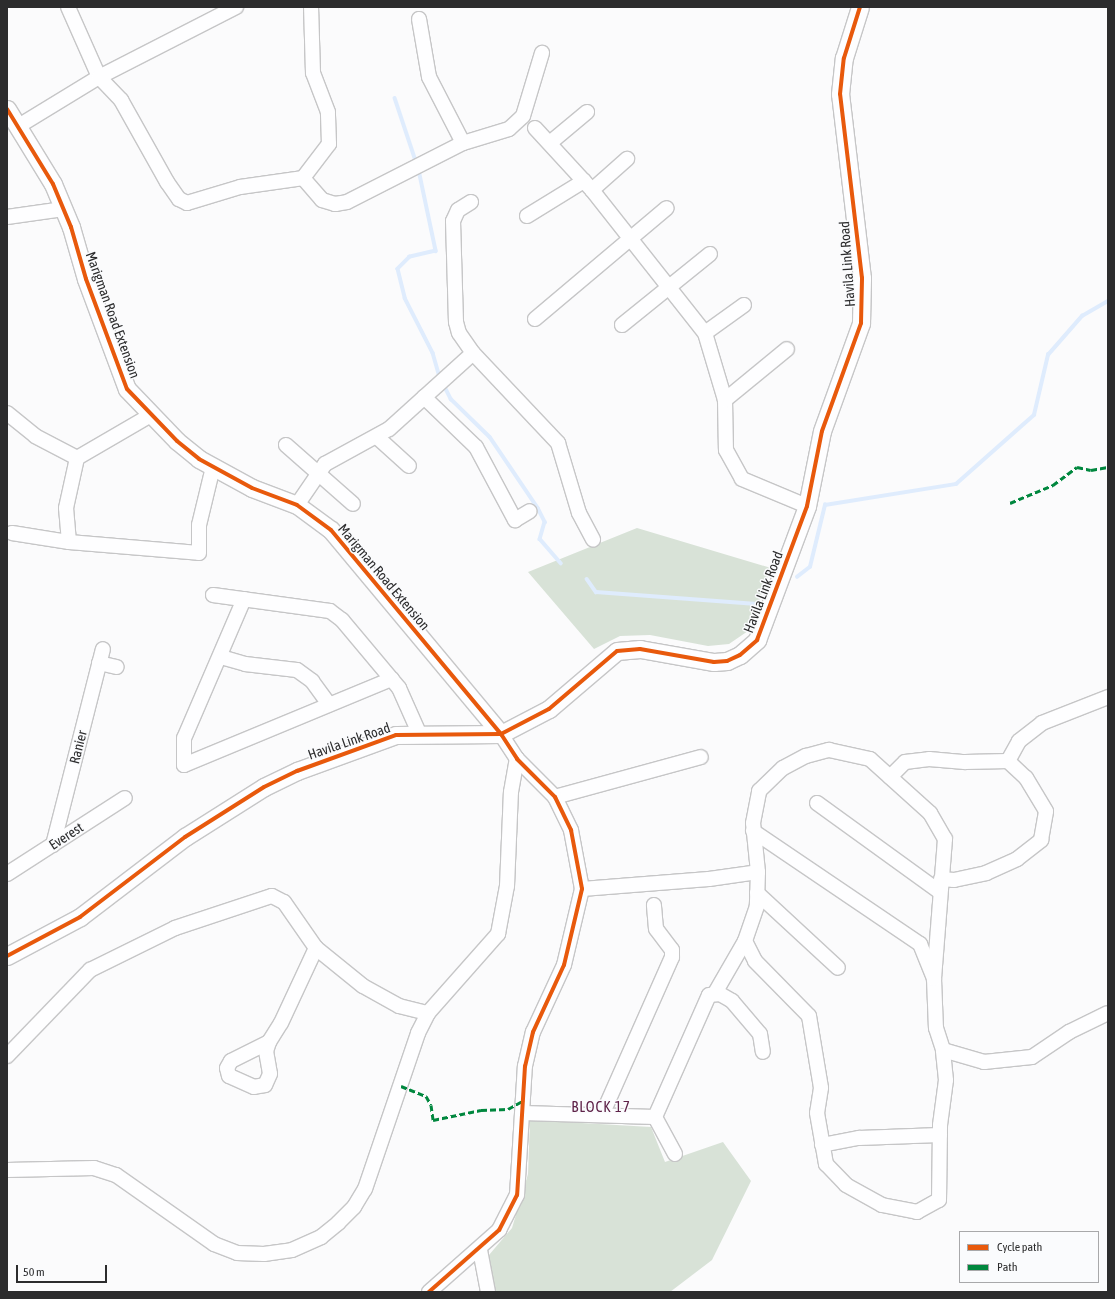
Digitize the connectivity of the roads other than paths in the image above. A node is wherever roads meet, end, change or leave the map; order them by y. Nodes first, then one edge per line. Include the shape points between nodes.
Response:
1 (68, 7) edge
2 (236, 7) edge
3 (311, 7) edge
4 (860, 7) edge
5 (419, 19) dead end
6 (542, 53) dead end
7 (99, 77) junction
8 (7, 109) edge
9 (587, 112) dead end
10 (17, 128) junction
11 (535, 128) dead end
12 (551, 142) junction
13 (463, 143) junction
14 (627, 159) dead end
15 (303, 178) junction
16 (588, 185) junction
17 (471, 202) dead end
18 (667, 208) dead end
19 (64, 209) junction
20 (527, 216) dead end
21 (7, 217) edge
22 (629, 238) junction
23 (710, 254) dead end
24 (667, 287) junction
25 (744, 305) dead end
26 (535, 319) dead end
27 (622, 325) dead end
28 (705, 333) junction
29 (787, 349) dead end
30 (473, 353) junction
31 (424, 397) junction
32 (725, 400) junction
33 (7, 413) edge
34 (151, 415) junction
35 (376, 437) junction
36 (286, 444) dead end
37 (77, 458) junction
38 (409, 466) dead end
39 (213, 467) junction
40 (317, 472) junction
41 (354, 504) dead end
42 (297, 505) junction
43 (807, 506) junction
44 (530, 511) dead end
45 (12, 533) dead end
46 (593, 538) dead end
47 (69, 542) junction
48 (213, 595) dead end
49 (244, 599) junction
50 (103, 648) dead end
51 (221, 658) junction
52 (99, 663) junction
53 (118, 667) dead end
54 (392, 679) junction
55 (1108, 698) edge
56 (329, 704) junction
57 (419, 733) junction
58 (501, 734) junction
59 (701, 757) dead end
60 (517, 759) junction
61 (1008, 761) junction
62 (890, 777) junction
63 (125, 798) dead end
64 (555, 798) junction
65 (817, 803) dead end
66 (753, 831) junction
67 (53, 845) junction
68 (758, 872) junction
69 (7, 874) edge
70 (941, 885) junction
71 (582, 889) junction
72 (757, 893) junction
73 (654, 905) dead end
74 (745, 941) junction
75 (316, 948) junction
76 (7, 956) edge
77 (838, 968) dead end
78 (934, 979) junction
79 (715, 993) junction
80 (428, 1013) junction
81 (1108, 1013) edge
82 (269, 1042) dead end
83 (943, 1050) junction
84 (763, 1052) dead end
85 (7, 1056) edge
86 (523, 1113) junction
87 (602, 1116) junction
88 (655, 1117) junction
89 (940, 1135) junction
90 (822, 1145) junction
91 (675, 1154) dead end
92 (7, 1170) edge
93 (480, 1250) junction
94 (429, 1292) edge
95 (488, 1292) edge

1 - 7 street
2 - 7 street
3 - 15 street via 313,73 328,112 329,144
4 - 43 street, Havila Link Road via 844,58 840,94 862,278 861,323 822,431
5 - 13 street via 428,77
6 - 13 street via 532,94 520,121 509,129
7 - 10 street
7 - 15 street via 121,100 179,199 197,202 240,187
8 - 10 street, Marigman Road Extension
9 - 12 street
10 - 19 street, Marigman Road Extension via 53,184
11 - 12 street
12 - 16 street
13 - 15 street via 347,202 335,204 322,200
14 - 16 street
16 - 20 street
16 - 22 street
17 - 30 street via 458,210 452,221 456,322 459,333
18 - 22 street
19 - 21 street
19 - 34 street, Marigman Road Extension via 86,279 127,390
22 - 24 street
22 - 26 street
23 - 24 street
24 - 27 street
24 - 28 street
25 - 28 street
28 - 32 street
29 - 32 street
30 - 31 street
30 - 46 street via 558,443 579,513
31 - 35 street
31 - 44 street via 476,447 515,520
32 - 43 street via 726,450 742,479
33 - 37 street via 35,436
34 - 37 street
34 - 39 street, Marigman Road Extension via 176,440
35 - 38 street
35 - 40 street via 325,464
36 - 40 street
37 - 47 street via 66,508
39 - 42 street, Marigman Road Extension via 252,488
39 - 47 street via 199,526 199,553
40 - 41 street
40 - 42 street
42 - 58 street, Marigman Road Extension via 344,544
43 - 58 street, Havila Link Road via 763,628 750,648 726,661 714,662 640,649 617,651 549,709
45 - 47 street
48 - 49 street
49 - 51 street
49 - 54 street via 330,611 342,620
50 - 52 street, Ranier
51 - 56 street via 245,664 297,670 312,681
51 - 56 street via 184,738 184,765
52 - 53 street
52 - 67 street, Ranier
54 - 56 street
54 - 57 street via 408,703
55 - 61 street via 1042,724 1019,741
57 - 58 street, Havila Link Road
57 - 76 street, Havila Link Road via 371,742 264,787 185,837 80,917
58 - 60 street
59 - 64 street
60 - 64 street
60 - 80 street via 511,792 507,886 498,934
61 - 62 street via 965,762 929,758 905,762
61 - 70 street via 1026,778 1046,811 1041,840 1017,859 986,873
62 - 66 street via 870,759 829,750 806,756 783,768 758,791
62 - 70 street via 930,813 945,839
63 - 67 street, Everest
64 - 71 street via 570,830
65 - 70 street
66 - 68 street
66 - 78 street via 920,944
67 - 69 street, Everest
68 - 71 street via 701,880
68 - 72 street
70 - 78 street
71 - 86 street via 564,965 533,1032 525,1066
72 - 74 street
72 - 77 street
73 - 87 street via 656,929 672,950 672,957
74 - 79 street
74 - 90 street via 755,961 809,1016 821,1088 817,1113
75 - 80 street via 377,995 399,1006
75 - 82 street via 281,1023
75 - 85 street via 284,902 272,896 175,928 90,970
78 - 83 street via 936,1028
79 - 84 street via 732,1001 760,1034
79 - 88 street via 709,995
80 - 92 street via 418,1033 365,1189 354,1207 338,1223 321,1237 292,1250 250,1254 214,1244 116,1175 94,1168
81 - 83 street via 1069,1032 1032,1057 984,1062
83 - 89 street via 946,1080
86 - 87 street
86 - 93 street via 517,1195 499,1230
87 - 88 street
88 - 91 street
89 - 90 street via 859,1138
89 - 90 street via 939,1200 917,1212 882,1205 846,1185 826,1164
93 - 94 street
93 - 95 street

